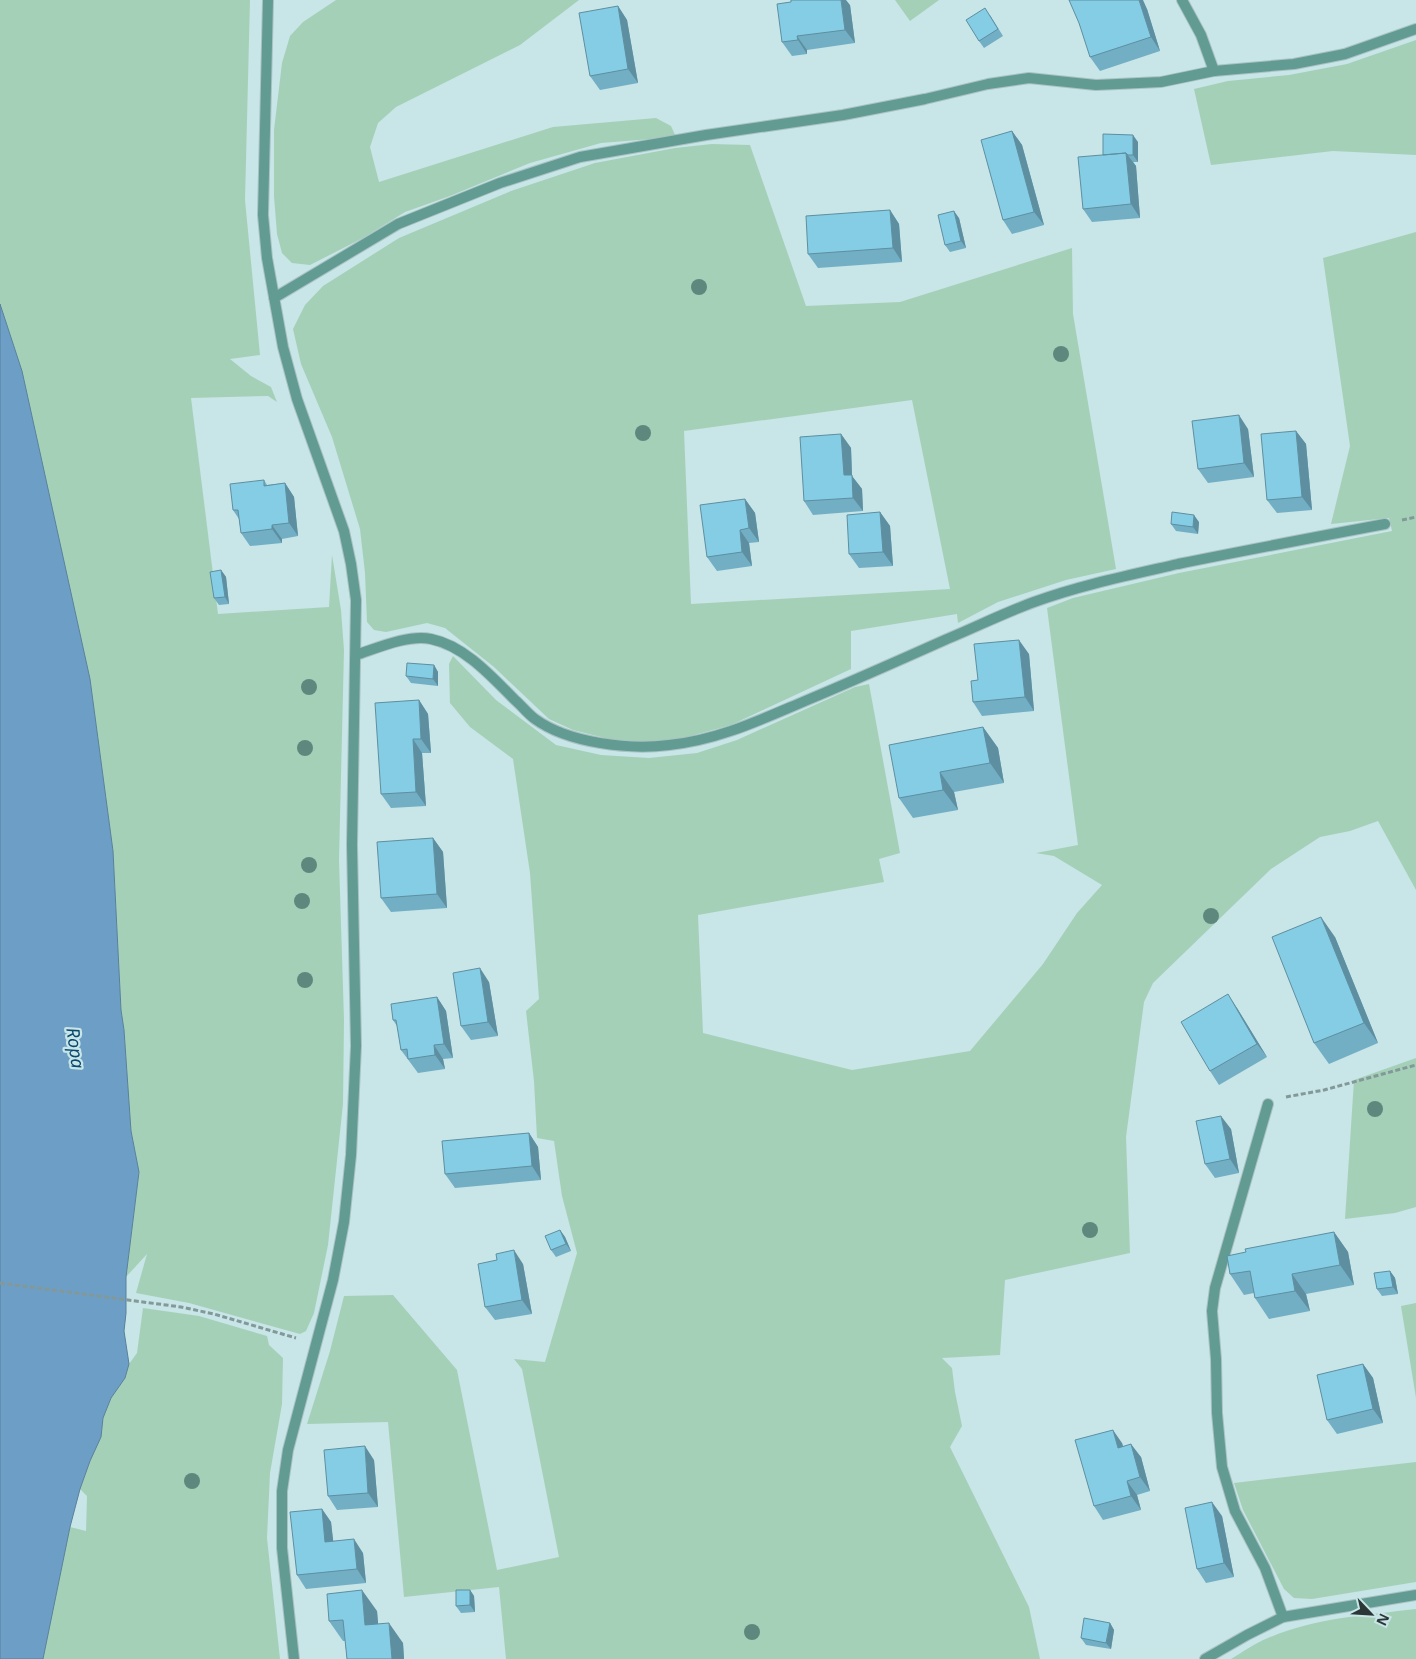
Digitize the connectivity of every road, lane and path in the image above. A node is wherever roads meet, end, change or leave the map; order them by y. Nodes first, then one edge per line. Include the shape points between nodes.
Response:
1 (268, 0) edge
2 (1182, 0) edge
3 (1416, 29) edge
4 (1214, 71) junction
5 (274, 298) junction
6 (1385, 524) dead end
7 (356, 655) junction
8 (1416, 1064) edge
9 (1268, 1104) joint
10 (0, 1284) edge
11 (315, 1344) junction
12 (1416, 1595) edge
13 (1283, 1617) junction
14 (294, 1659) edge
15 (1205, 1659) edge

1 - 5 street via 263,215
2 - 4 street via 1201,35
3 - 4 street via 1345,54 1302,63
4 - 5 street via 1161,82 1096,85 1030,78 843,115 706,134 580,158 500,183 398,224
5 - 7 street via 297,399 344,531 356,600
6 - 7 street via 1111,579 1036,601 738,730 668,746 604,744 562,733 535,719 464,654 431,639 415,638
7 - 11 street via 352,845 356,1046 352,1155 333,1280
8 - 9 path via 1324,1090 1280,1098
9 - 13 street via 1215,1288 1212,1311 1222,1467 1235,1511 1265,1568
10 - 11 path via 181,1307
11 - 14 street via 288,1450 282,1491 282,1548
12 - 13 street
13 - 15 street

